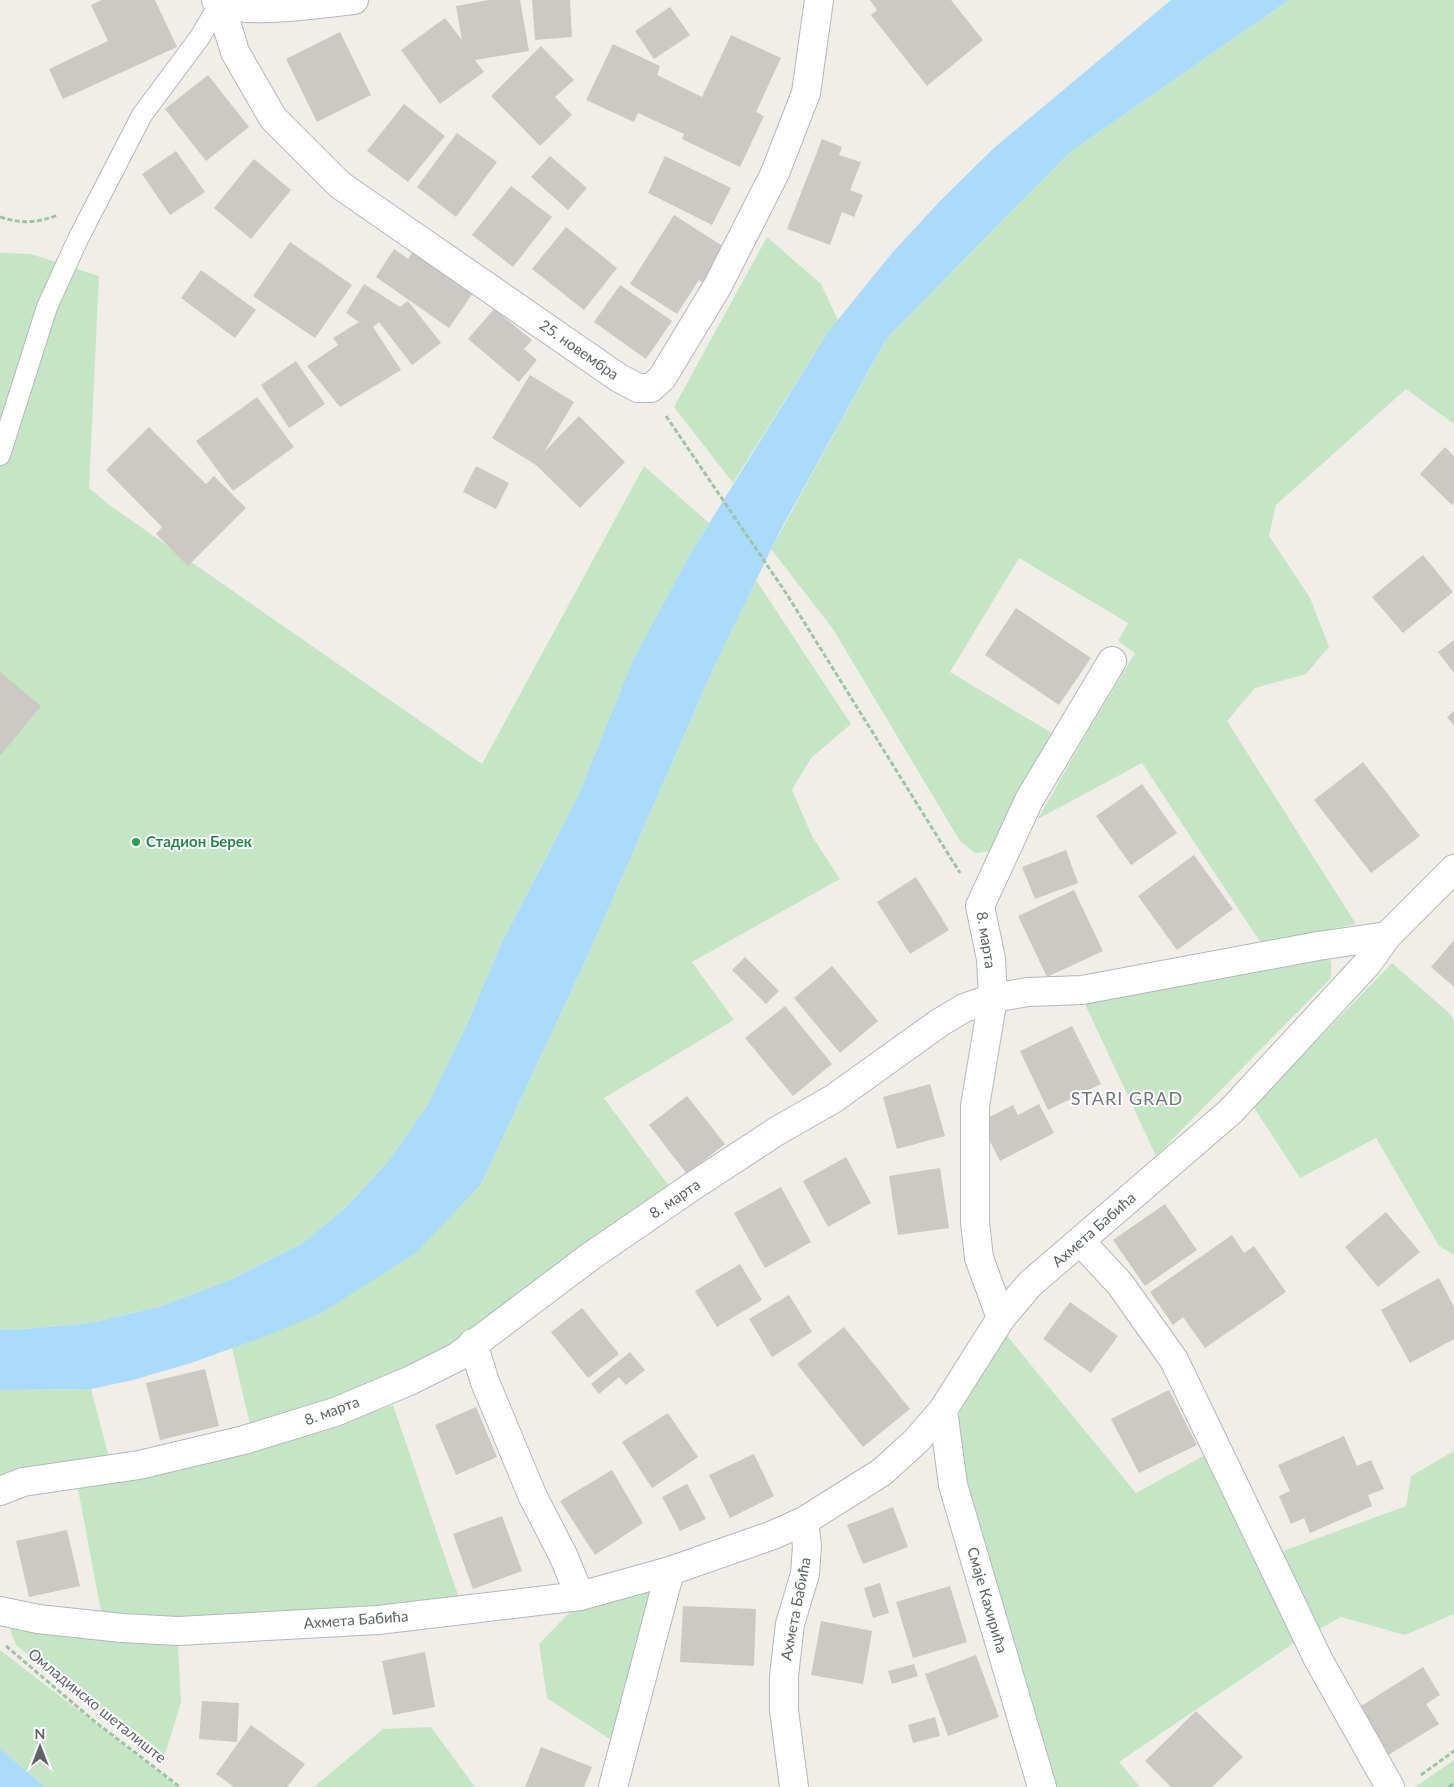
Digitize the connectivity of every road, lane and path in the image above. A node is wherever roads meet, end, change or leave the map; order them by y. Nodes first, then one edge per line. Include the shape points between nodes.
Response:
1 (354, 0) edge
2 (819, 0) edge
3 (218, 2) edge
4 (0, 217) edge
5 (10, 220) dead end
6 (684, 441) dead end
7 (0, 455) edge
8 (1112, 662) dead end
9 (1454, 869) edge
10 (980, 906) junction
11 (1387, 936) junction
12 (993, 998) junction
13 (1081, 1242) junction
14 (1001, 1318) junction
15 (473, 1344) junction
16 (943, 1410) junction
17 (0, 1492) edge
18 (804, 1520) junction
19 (670, 1571) junction
20 (580, 1596) junction
21 (0, 1610) edge
22 (3, 1644) dead end
23 (1454, 1752) edge
24 (1418, 1777) dead end
25 (1454, 1783) edge
26 (180, 1787) edge
27 (613, 1787) edge
28 (794, 1787) edge
29 (1042, 1787) edge
30 (1390, 1787) edge
31 (1448, 1787) edge

1 - 3 street via 247,8
2 - 3 street, 25. новембра via 806,93 775,173 717,287 662,378 651,388 638,388 619,378 340,184 273,118 235,52
3 - 7 lane via 200,37 142,115 78,239 47,307
4 - 5 path
6 - 10 path via 786,593
8 - 10 street, 8. марта via 1029,800
9 - 11 street, Ахмета Бабића
10 - 12 street, 8. марта via 991,959
11 - 12 street via 1082,990 1028,992
11 - 13 street, Ахмета Бабића via 1368,964 1231,1111
12 - 14 street via 975,1106 975,1222 980,1258
12 - 15 street, 8. марта via 964,1008 939,1023 833,1099 690,1188 591,1256
13 - 14 street, Ахмета Бабића via 1030,1284
13 - 30 street via 1120,1284 1174,1360 1318,1659
14 - 16 street, Ахмета Бабића
15 - 17 street, 8. марта via 457,1357 409,1381 326,1415 244,1440 139,1465 23,1482
15 - 20 street via 485,1382 533,1497
16 - 18 street, Ахмета Бабића via 882,1472
16 - 29 street, Смaје Кахирића via 953,1485
18 - 19 street, Ахмета Бабића via 773,1535
18 - 28 street, Ахмета Бабића via 807,1546 805,1574 790,1624 784,1676 784,1710
19 - 20 street, Ахмета Бабића
19 - 27 street
20 - 21 street, Ахмета Бабића via 378,1620 178,1631 38,1619
22 - 26 path, Омладинскo шеталиште via 94,1721
23 - 24 path
25 - 31 path

